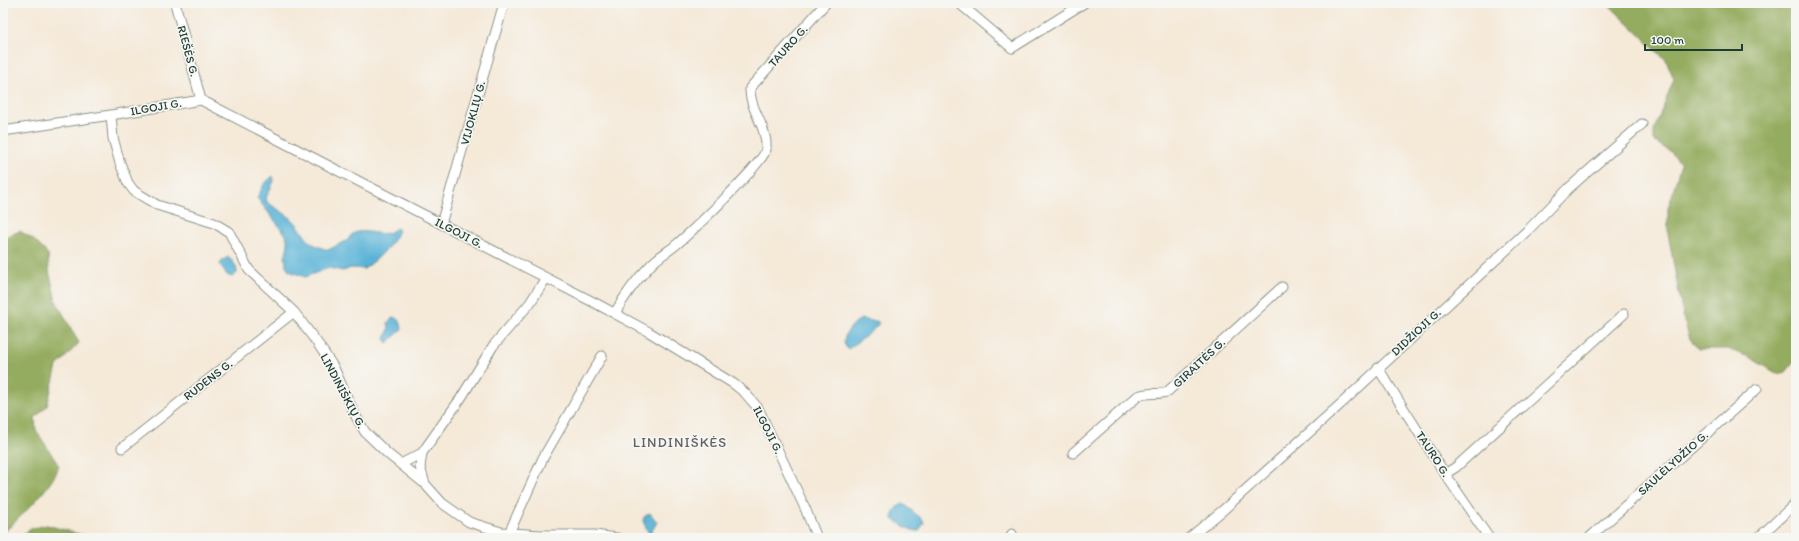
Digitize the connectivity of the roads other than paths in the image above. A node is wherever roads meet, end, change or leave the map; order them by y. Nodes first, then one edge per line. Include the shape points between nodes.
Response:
1 (175, 3) edge
2 (504, 3) edge
3 (826, 3) edge
4 (959, 3) edge
5 (1084, 3) edge
6 (201, 100) junction
7 (112, 115) junction
8 (1642, 124) dead end
9 (3, 131) edge
10 (441, 224) junction
11 (546, 278) junction
12 (1282, 287) dead end
13 (294, 312) junction
14 (615, 313) junction
15 (1624, 314) dead end
16 (602, 356) dead end
17 (1378, 368) junction
18 (1757, 389) dead end
19 (122, 448) dead end
20 (1073, 453) dead end
21 (422, 454) junction
22 (401, 464) junction
23 (1445, 474) junction
24 (425, 484) junction
25 (1796, 503) edge
26 (509, 533) junction
27 (617, 538) edge
28 (817, 538) edge
29 (1189, 538) edge
30 (1489, 538) edge
31 (1589, 538) edge
32 (1758, 538) edge

1 - 6 street, RIEŠĖS G.
2 - 10 street, VIJOKLIŲ G.
3 - 14 street, TAURO G. via 750,88 749,98 766,138 766,151 752,170 711,211 677,244 649,266
4 - 5 street via 1012,48
6 - 7 street, ILGOJI G.
6 - 10 street, ILGOJI G.
7 - 9 street, ILGOJI G.
7 - 13 street, LINDINIŠKIŲ G. via 113,138 120,163 134,191 157,205 223,227 233,237 249,270
8 - 17 street, DIDŽIOJI G. via 1569,188 1530,228
10 - 11 street, ILGOJI G.
11 - 14 street, ILGOJI G.
11 - 21 street via 530,303 493,346
12 - 20 street, GIRAITĖS G. via 1167,392 1138,396
13 - 19 street, RUDENS G.
13 - 22 street, LINDINIŠKIŲ G. via 334,368 365,432
14 - 28 street, ILGOJI G. via 734,384 749,397 763,419 806,508
15 - 23 street via 1456,467
16 - 26 street via 543,458
17 - 23 street, TAURO G.
17 - 29 street, DIDŽIOJI G. via 1239,496
18 - 31 street, SAULĖLYDŽIO G.
21 - 22 street
21 - 24 street via 420,467
22 - 24 street, LINDINIŠKIŲ G.
23 - 30 street, TAURO G.
24 - 26 street, LINDINIŠKIŲ G. via 442,503 469,522
25 - 32 street
26 - 27 street, LINDINIŠKIŲ G. via 588,534

